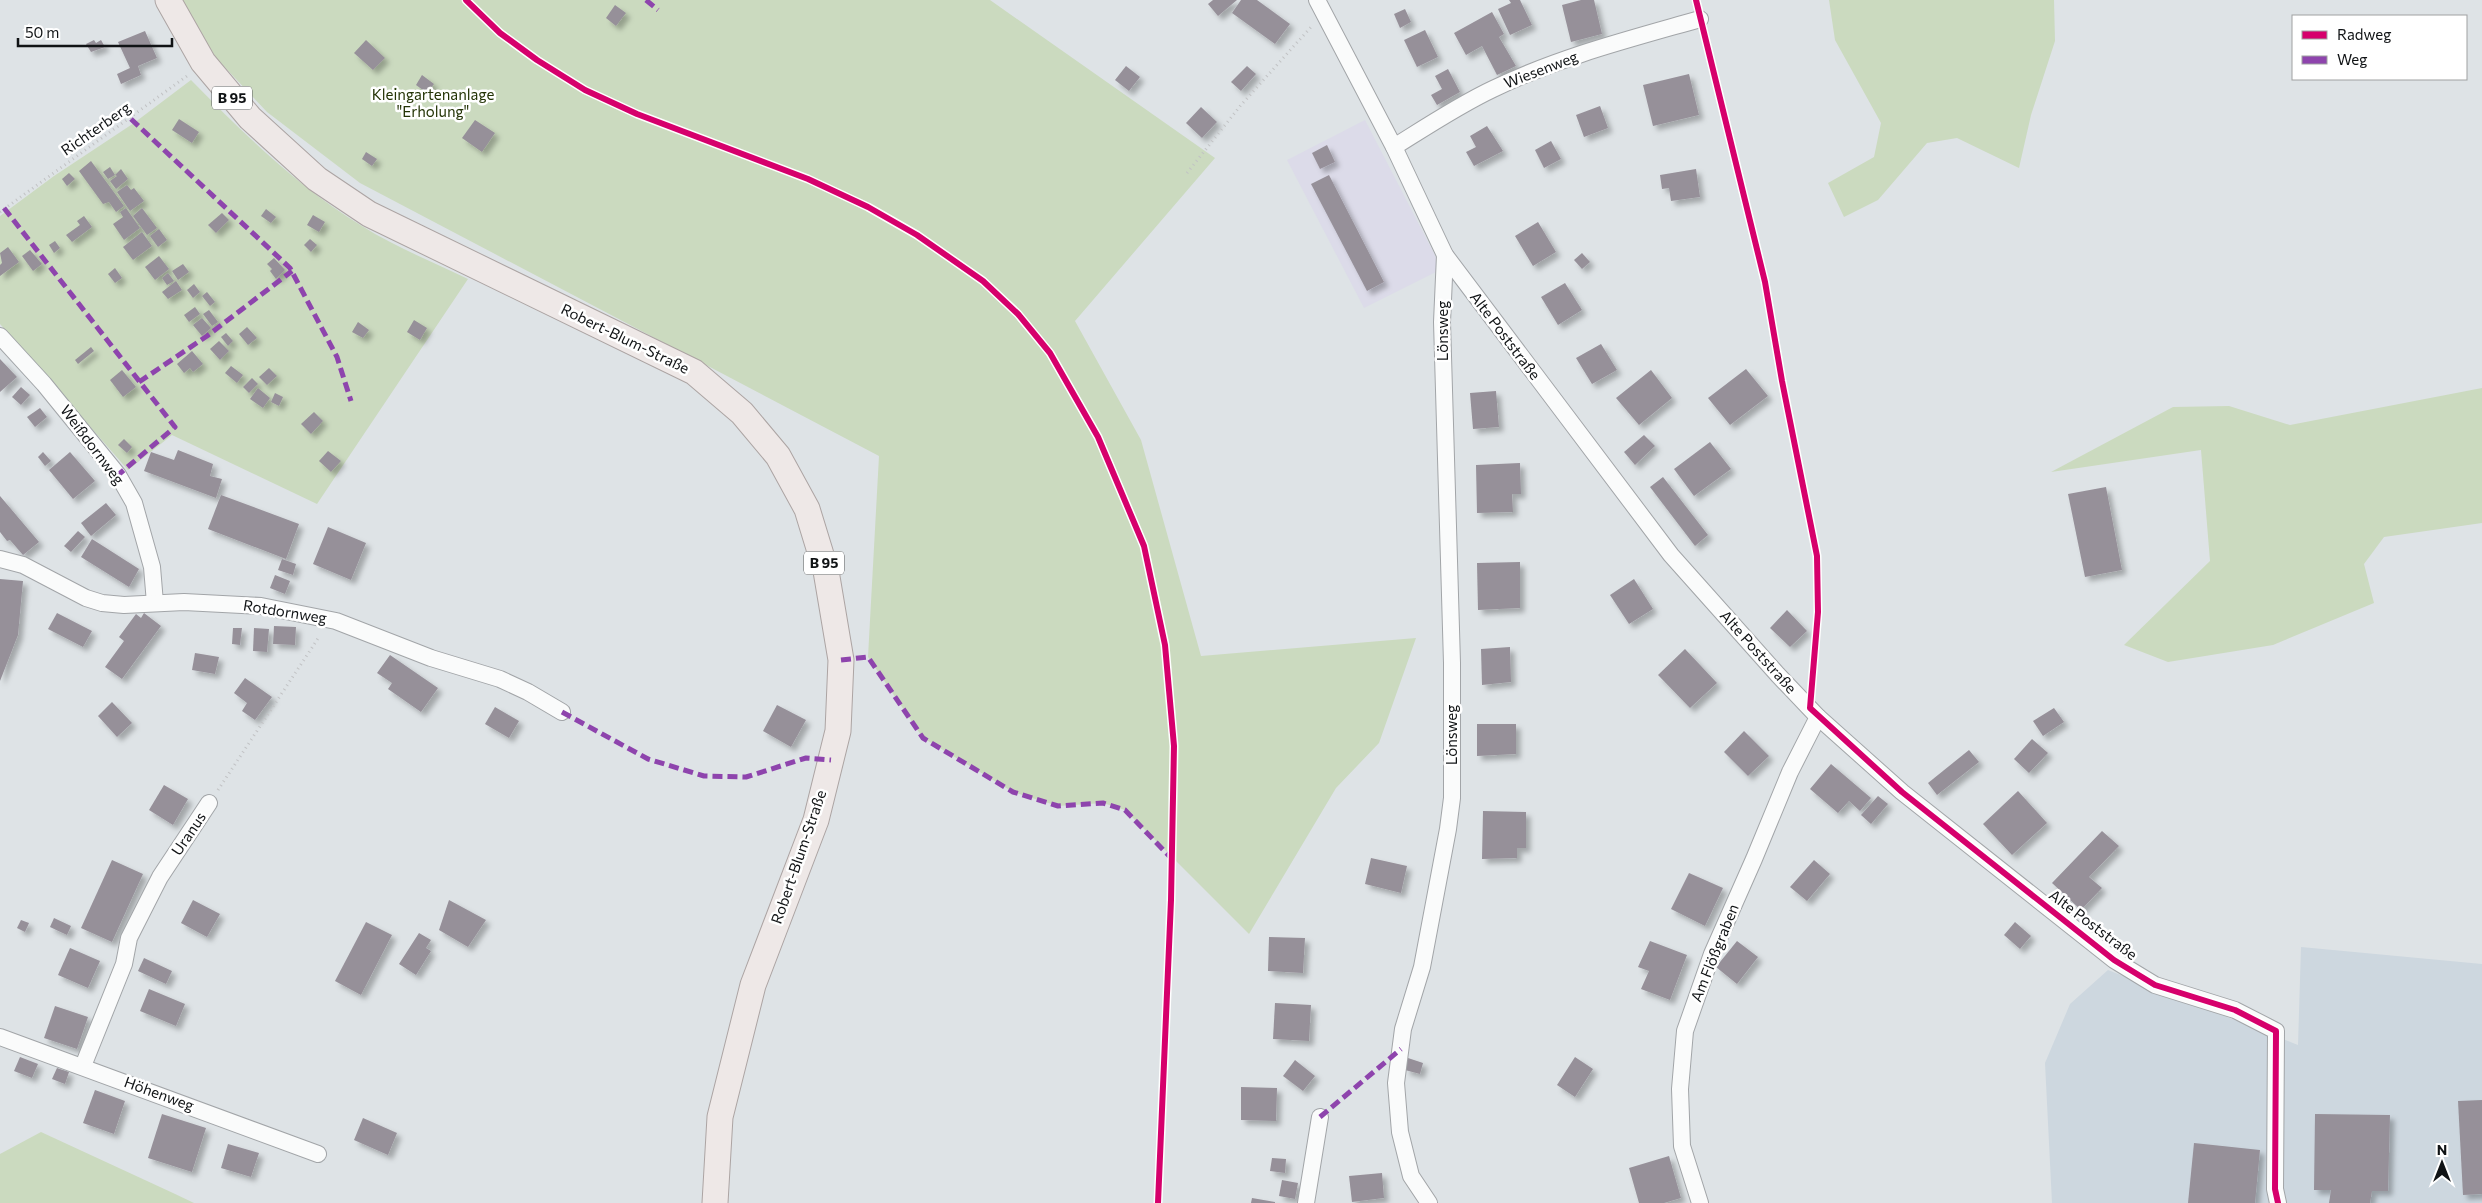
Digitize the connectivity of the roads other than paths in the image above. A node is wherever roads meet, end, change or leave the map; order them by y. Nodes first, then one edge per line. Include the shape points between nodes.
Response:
1 (168, 0) edge
2 (1321, 6) edge
3 (1700, 19) dead end
4 (1394, 147) junction
5 (1445, 255) junction
6 (0, 336) edge
7 (0, 558) edge
8 (155, 603) junction
9 (562, 712) dead end
10 (1818, 717) junction
11 (209, 803) road end
12 (0, 1037) edge
13 (83, 1066) junction
14 (1320, 1117) dead end
15 (318, 1154) dead end
16 (715, 1203) edge
17 (1306, 1203) edge
18 (1429, 1203) edge
19 (1700, 1203) edge
20 (2278, 1203) edge

1 - 16 main road, Robert-Blum-Straße / B 95 via 203,62 250,118 317,179 369,214 694,372 742,413 760,434 778,456 807,509 826,570 841,660 838,731 816,820 753,985 720,1117
2 - 4 street, Alte Poststraße
3 - 4 street, Wiesenweg via 1617,41 1492,89
4 - 5 street, Alte Poststraße
5 - 10 street, Alte Poststraße via 1671,555
5 - 18 street, Lönsweg via 1442,322 1452,663 1452,798 1422,966 1403,1029 1396,1083 1400,1132 1411,1176
6 - 8 street, Weißdornweg via 118,475 134,503 152,567
7 - 8 street, Rotdornweg via 23,565 102,603
8 - 9 street, Rotdornweg via 261,606 331,620 430,658 500,679
10 - 19 street, Am Flößgraben via 1790,772 1712,954 1686,1031 1680,1089 1682,1146
10 - 20 street, Alte Poststraße via 1902,792 2114,960 2155,985 2235,1010 2276,1032 2275,1189
11 - 13 street, Uranus via 160,877 129,938 124,964
12 - 13 street, Höhenweg
13 - 15 street, Höhenweg
14 - 17 street

